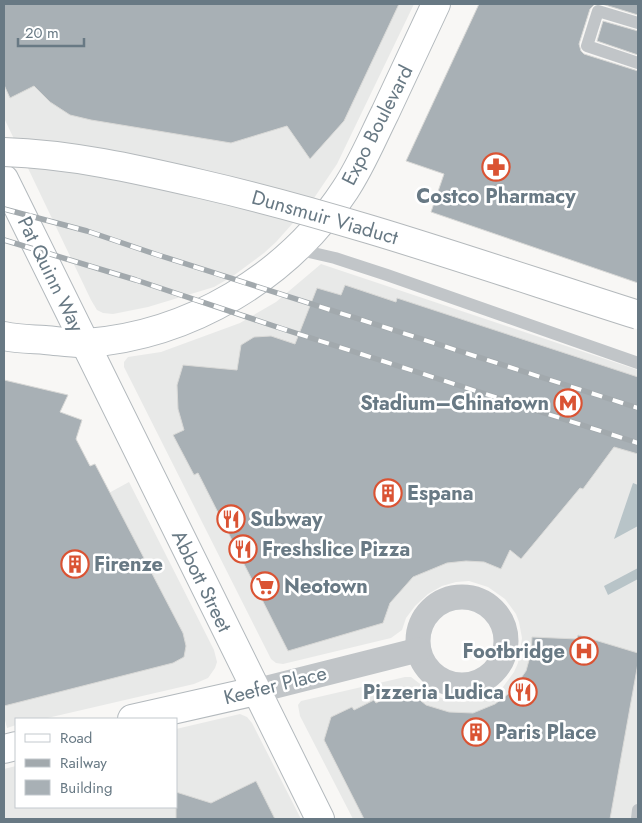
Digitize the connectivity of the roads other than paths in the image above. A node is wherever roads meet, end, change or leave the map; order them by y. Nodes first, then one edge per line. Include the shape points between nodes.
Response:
1 (436, 4) edge
2 (638, 23) edge
3 (638, 63) edge
4 (4, 152) edge
5 (4, 178) edge
6 (296, 249) junction
7 (638, 316) edge
8 (4, 336) edge
9 (85, 343) junction
10 (638, 363) edge
11 (418, 650) dead end
12 (256, 691) junction
13 (136, 718) edge
14 (638, 810) edge
15 (320, 819) edge
16 (637, 819) edge

1 - 6 main road, Expo Boulevard via 353,176 320,224
2 - 3 lane via 598,10 587,46
4 - 7 main road, Dunsmuir Viaduct, bridge via 28,152 133,168 268,199
5 - 9 main road, Pat Quinn Way
6 - 9 main road, Expo Boulevard via 246,289 199,314 155,329
6 - 10 lane via 387,275
8 - 9 main road, Expo Boulevard
9 - 12 main road, Abbott Street
11 - 12 street, Keefer Place
12 - 13 main road, Keefer Place
12 - 15 main road, Abbott Street
14 - 16 lane

